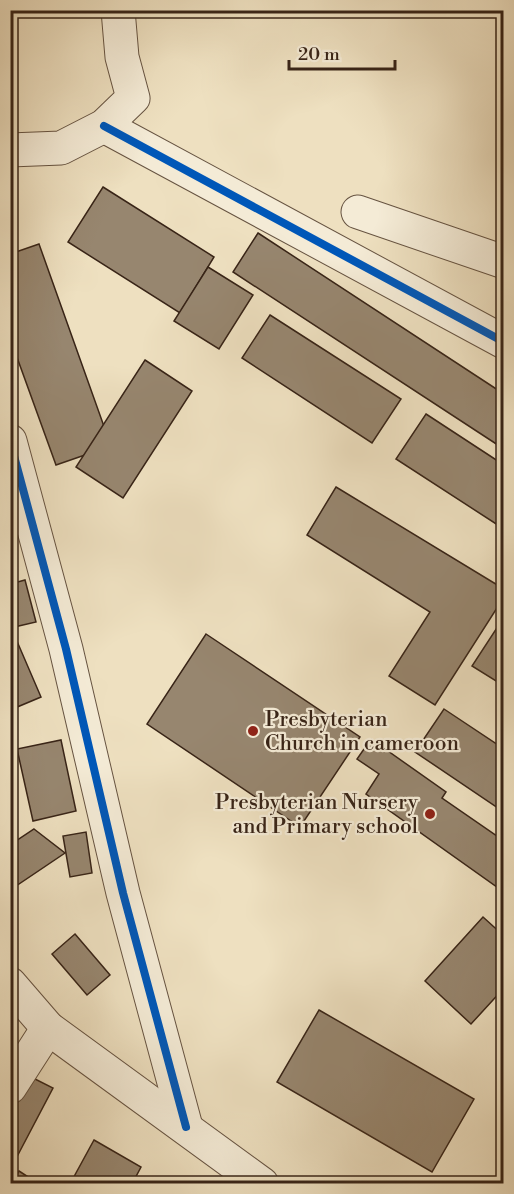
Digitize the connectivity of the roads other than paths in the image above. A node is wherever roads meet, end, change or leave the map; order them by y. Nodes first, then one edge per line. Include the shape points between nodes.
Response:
1 (118, 10) edge
2 (104, 126) junction
3 (10, 150) edge
4 (358, 212) dead end
5 (504, 262) edge
6 (504, 342) edge
7 (10, 441) edge
8 (10, 984) edge
9 (48, 1028) junction
10 (10, 1087) edge
11 (186, 1127) junction
12 (262, 1184) edge

1 - 2 street via 122,57 133,98
2 - 3 street via 61,148
2 - 6 street
4 - 5 street
7 - 11 street
8 - 9 street
9 - 10 street
9 - 11 street
11 - 12 street

